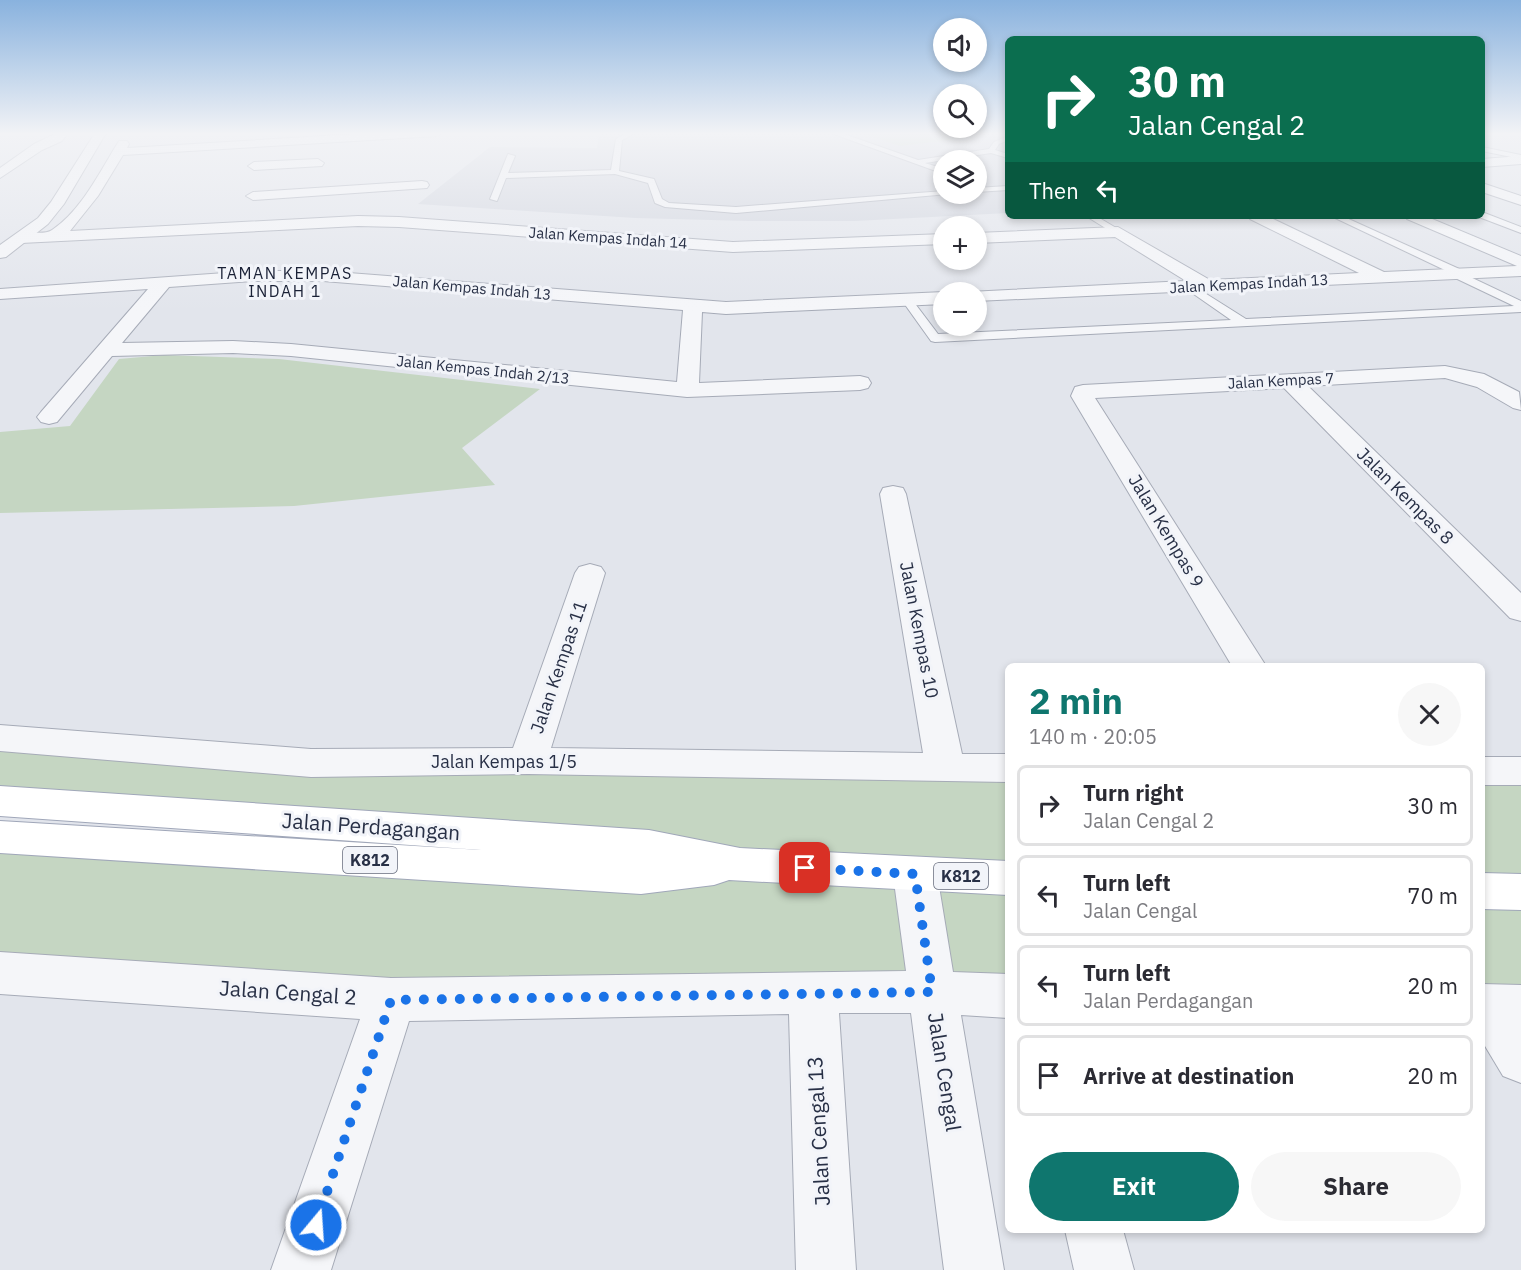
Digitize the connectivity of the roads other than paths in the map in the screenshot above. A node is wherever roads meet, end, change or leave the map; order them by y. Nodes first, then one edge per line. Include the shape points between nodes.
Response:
1 (64, 192) edge
2 (92, 192) edge
3 (253, 192) edge
4 (264, 192) edge
5 (320, 192) edge
6 (497, 192) edge
7 (655, 192) edge
8 (1498, 192) edge
9 (933, 195) edge
10 (253, 197) junction
11 (494, 199) dead end
12 (1521, 201) edge
13 (1485, 216) edge
14 (1095, 219) edge
15 (1261, 219) edge
16 (1341, 219) edge
17 (1419, 219) edge
18 (1521, 230) edge
19 (1119, 232) junction
20 (55, 236) junction
21 (21, 238) junction
22 (987, 238) edge
23 (933, 239) edge
24 (0, 253) edge
25 (1521, 262) edge
26 (1521, 271) edge
27 (1458, 274) junction
28 (1381, 278) junction
29 (164, 282) junction
30 (1198, 286) junction
31 (0, 294) edge
32 (987, 296) edge
33 (933, 298) edge
34 (906, 299) junction
35 (693, 306) junction
36 (1521, 307) edge
37 (1242, 322) junction
38 (106, 350) junction
39 (1290, 381) junction
40 (860, 383) dead end
41 (687, 390) junction
42 (1082, 396) joint
43 (1521, 404) edge
44 (50, 417) dead end
45 (893, 494) dead end
46 (591, 573) dead end
47 (1521, 611) edge
48 (1247, 663) edge
49 (0, 738) edge
50 (528, 761) junction
51 (945, 766) junction
52 (1005, 768) edge
53 (1485, 771) edge
54 (1521, 771) edge
55 (0, 801) edge
56 (0, 837) edge
57 (740, 865) junction
58 (915, 874) junction
59 (1005, 878) edge
60 (1485, 891) edge
61 (1521, 892) edge
62 (0, 974) edge
63 (813, 992) junction
64 (932, 992) junction
65 (1005, 996) edge
66 (391, 1000) junction
67 (1497, 1006) edge
68 (1521, 1059) edge
69 (1095, 1233) edge
70 (301, 1270) edge
71 (826, 1270) edge
72 (974, 1270) edge
73 (1104, 1270) edge

1 - 21 street via 43,220
2 - 20 street
3 - 10 street
4 - 10 street
5 - 10 street
6 - 11 lane
7 - 9 lane via 658,201 668,205 736,210
8 - 12 street
10 - 20 street, Jalan Kempas Indah 14
10 - 23 street, Jalan Kempas Indah 14 via 348,222 399,222 733,247
13 - 18 lane
14 - 19 lane
15 - 28 street
16 - 27 lane
17 - 25 street
19 - 22 street
19 - 30 street
20 - 21 street, Jalan Kempas Indah 14
21 - 24 street
26 - 27 street, Jalan Kempas Indah 13
27 - 28 street, Jalan Kempas Indah 13
27 - 36 lane
28 - 30 street, Jalan Kempas Indah 13
29 - 31 street, Jalan Kempas Indah 13
29 - 35 street, Jalan Kempas Indah 13 via 323,276
29 - 38 street
30 - 32 street, Jalan Kempas Indah 13
30 - 37 lane
33 - 34 street, Jalan Kempas Indah 13
34 - 35 street, Jalan Kempas Indah 13 via 726,308
34 - 37 lane via 935,338
35 - 41 street
36 - 37 lane
38 - 41 street, Jalan Kempas Indah 2/13 via 291,350
38 - 44 street
39 - 42 street, Jalan Kempas 7 via 1089,390
39 - 43 street, Jalan Kempas 7 via 1445,372 1482,380
39 - 47 street, Jalan Kempas 8
40 - 41 street, Jalan Kempas Indah 2/13
42 - 48 street, Jalan Kempas 9
45 - 51 street, Jalan Kempas 10
46 - 50 street, Jalan Kempas 11
49 - 50 street, Jalan Kempas 1/5 via 311,763
50 - 51 street, Jalan Kempas 1/5
51 - 52 street, Jalan Kempas 1/5
53 - 54 street
55 - 57 main road, Jalan Perdagangan / K812 via 649,846
56 - 57 main road, Jalan Perdagangan / K812 via 641,878
57 - 58 main road, Jalan Perdagangan / K812
58 - 59 main road, Jalan Perdagangan / K812
58 - 64 street, Jalan Cengal
60 - 61 main road
62 - 66 street, Jalan Cengal 2
63 - 64 street, Jalan Cengal 2
63 - 66 street, Jalan Cengal 2
63 - 71 street, Jalan Cengal 13
64 - 65 street, Jalan Cengal 2
64 - 72 street, Jalan Cengal
66 - 70 street
67 - 68 street
69 - 73 street

